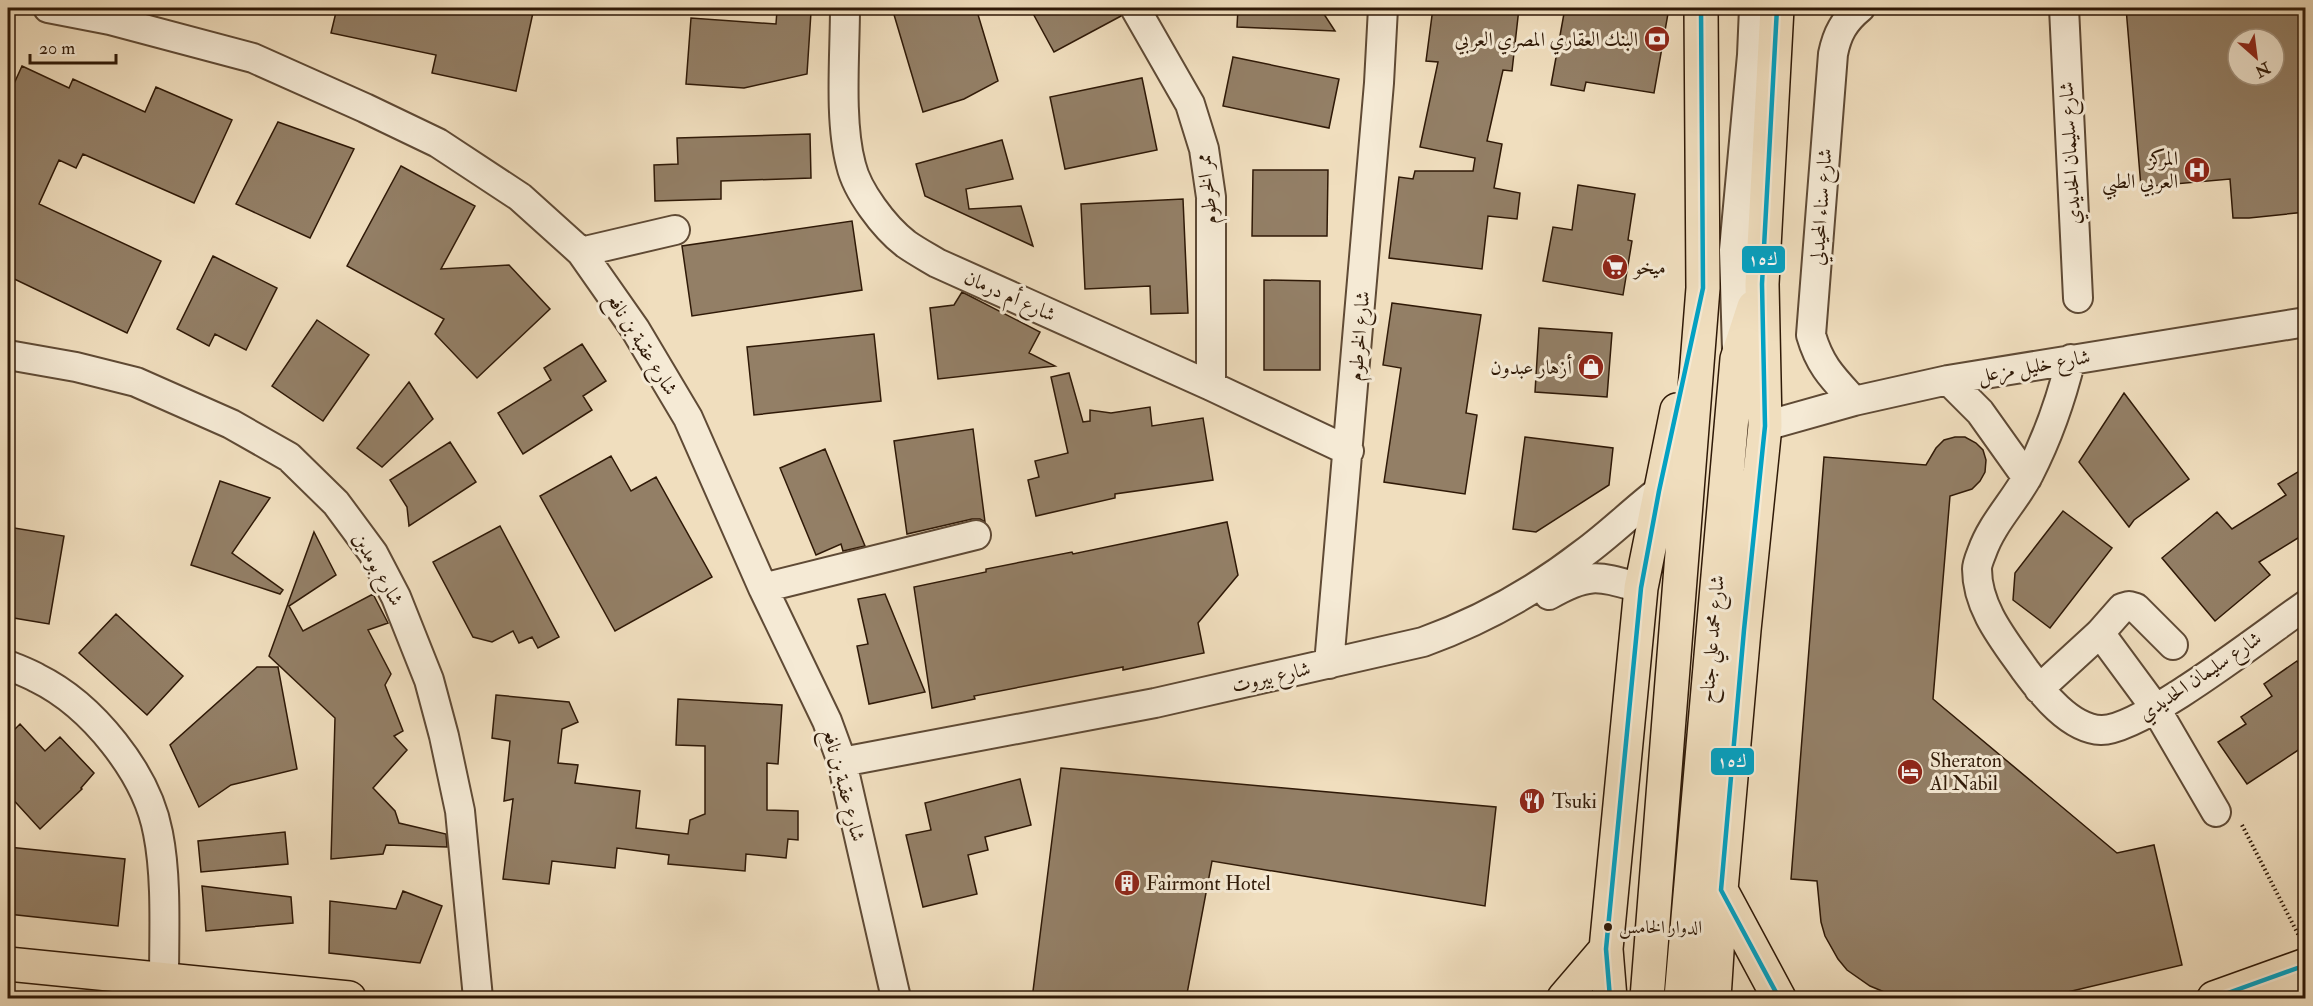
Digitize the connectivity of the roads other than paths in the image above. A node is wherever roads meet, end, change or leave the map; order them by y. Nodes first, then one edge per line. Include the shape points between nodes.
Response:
1 (48, 8) edge
2 (845, 8) edge
3 (1135, 8) edge
4 (1383, 8) edge
5 (1701, 8) edge
6 (1754, 8) edge
7 (1777, 8) edge
8 (1860, 8) edge
9 (2064, 8) edge
10 (675, 230) dead end
11 (1734, 250) junction
12 (581, 252) junction
13 (1762, 284) junction
14 (1703, 288) junction
15 (2078, 298) dead end
16 (2306, 322) edge
17 (8, 355) edge
18 (1737, 359) junction
19 (2071, 359) junction
20 (1948, 380) junction
21 (1211, 386) junction
22 (1695, 393) junction
23 (1854, 401) junction
24 (1766, 426) junction
25 (1349, 451) junction
26 (2027, 478) junction
27 (1659, 491) junction
28 (976, 535) dead end
29 (763, 588) junction
30 (1641, 588) junction
31 (2306, 605) edge
32 (2100, 633) junction
33 (2173, 645) dead end
34 (1423, 650) junction
35 (1329, 664) junction
36 (8, 665) edge
37 (2039, 689) junction
38 (2156, 709) junction
39 (1156, 711) junction
40 (844, 772) junction
41 (2228, 816) road end
42 (1721, 890) junction
43 (1606, 949) junction
44 (2304, 954) edge
45 (8, 964) edge
46 (165, 980) junction
47 (2306, 995) edge
48 (350, 999) edge
49 (478, 999) edge
50 (896, 999) edge
51 (1564, 999) edge
52 (1610, 999) edge
53 (1647, 999) edge
54 (1681, 999) edge
55 (1714, 999) edge
56 (1779, 999) edge
57 (2214, 999) edge
58 (2297, 999) edge

1 - 12 street, شارع عقبة بن نافع via 110,20 253,58 365,108 438,143 520,197
2 - 21 street, شارع أم درمان via 846,142 851,168 882,220 904,243 937,264
3 - 21 street, ممر الخرطوم via 1190,104 1204,149 1211,197
4 - 25 street, شارع الخرطوم
5 - 14 main road, شارع محمد علي جناح
6 - 11 street
7 - 13 main road, شارع محمد علي جناح
8 - 23 street, شارع سناء المحيدلي via 1836,36 1833,54 1811,335 1824,367
9 - 15 street, شارع سليمان الحديدي
10 - 12 street
11 - 18 street
11 - 22 street
12 - 29 street, شارع عقبة بن نافع via 635,329 688,418
13 - 18 main road, شارع محمد علي جناح
13 - 24 main road, شارع محمد علي جناح
14 - 22 main road, شارع محمد علي جناح
14 - 27 main road, شارع محمد علي جناح
16 - 19 street, شارع خليل مزعل
17 - 49 street, شارع بومدين via 76,366 136,382 231,424 289,457 336,503 373,553 417,649 444,735 460,812
18 - 54 main road, شارع محمد علي جناح
19 - 20 street, شارع خليل مزعل
19 - 26 street, شارع سليمان الحديدي via 2061,400
20 - 23 street, شارع خليل مزعل
20 - 26 street via 1980,412
21 - 25 street, شارع أم درمان
22 - 53 main road, شارع محمد علي جناح
23 - 24 street, شارع خليل مزعل
24 - 42 main road, شارع محمد علي جناح
25 - 35 street, شارع الخرطوم
26 - 37 street, شارع سليمان الحديدي via 1988,536 1977,568 1984,606
27 - 30 main road, شارع محمد علي جناح
27 - 34 street, شارع بيروت via 1585,553 1534,588
28 - 29 street
29 - 40 street, شارع عقبة بن نافع via 827,721
30 - 34 street, شارع بيروت via 1593,577 1573,582 1484,632
30 - 43 main road, شارع محمد علي جناح
31 - 38 street, شارع سليمان الحديدي
32 - 33 street via 2116,613 2129,606 2136,608
32 - 37 street
32 - 38 street
34 - 35 street, شارع بيروت
34 - 39 street, شارع بيروت via 1386,669
35 - 39 street, شارع بيروت
36 - 46 street via 39,678 91,717 142,787 159,835
37 - 38 street, شارع سليمان الحديدي via 2072,720 2102,730 2132,722
38 - 41 street
39 - 40 street, شارع بيروت
40 - 50 street, شارع عقبة بن نافع
42 - 55 main road, شارع محمد علي جناح
42 - 56 main road
43 - 51 main road
43 - 52 main road, شارع محمد علي جناح
44 - 57 main road
45 - 46 main road
46 - 48 main road
47 - 58 main road

